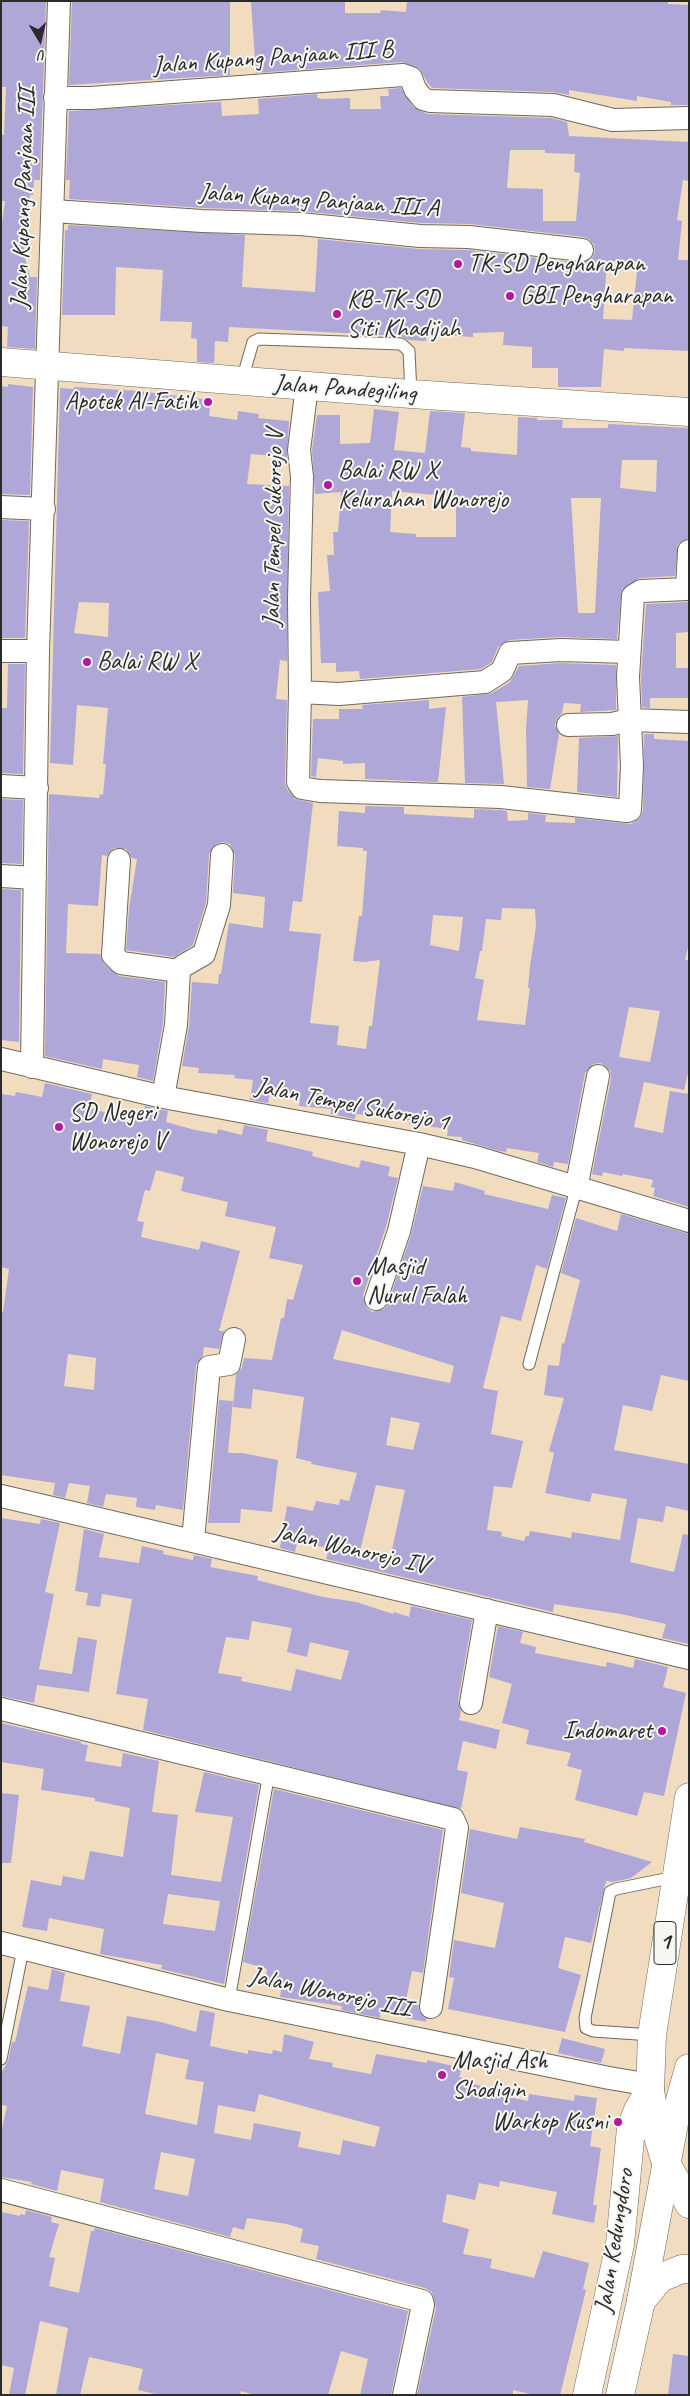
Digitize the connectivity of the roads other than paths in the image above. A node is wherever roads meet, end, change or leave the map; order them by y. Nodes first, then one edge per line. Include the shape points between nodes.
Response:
1 (58, 1) edge
2 (55, 98) junction
3 (689, 118) edge
4 (53, 211) junction
5 (582, 250) dead end
6 (1, 362) edge
7 (48, 366) junction
8 (242, 381) junction
9 (307, 386) junction
10 (411, 394) junction
11 (689, 412) edge
12 (1, 507) edge
13 (44, 510) junction
14 (689, 551) edge
15 (1, 651) edge
16 (38, 651) junction
17 (629, 652) junction
18 (300, 692) junction
19 (630, 720) junction
20 (689, 722) edge
21 (568, 725) dead end
22 (1, 786) edge
23 (37, 788) junction
24 (222, 855) dead end
25 (119, 860) dead end
26 (1, 876) edge
27 (35, 878) junction
28 (179, 971) junction
29 (1, 1059) edge
30 (32, 1067) junction
31 (598, 1076) dead end
32 (163, 1096) junction
33 (419, 1144) junction
34 (576, 1189) junction
35 (689, 1221) edge
36 (376, 1299) dead end
37 (234, 1339) dead end
38 (528, 1364) dead end
39 (1, 1496) edge
40 (193, 1540) junction
41 (487, 1610) junction
42 (689, 1658) edge
43 (472, 1703) dead end
44 (1, 1709) edge
45 (269, 1774) junction
46 (689, 1797) edge
47 (675, 1878) junction
48 (1, 1943) edge
49 (23, 1948) junction
50 (229, 2000) junction
51 (430, 2007) dead end
52 (652, 2035) junction
53 (1, 2059) edge
54 (689, 2068) edge
55 (650, 2087) junction
56 (666, 2164) junction
57 (1, 2190) edge
58 (689, 2204) edge
59 (689, 2269) edge
60 (641, 2301) junction
61 (404, 2395) edge
62 (586, 2395) edge
63 (620, 2395) edge

1 - 2 street, Jalan Kupang Panjaan III
2 - 3 street, Jalan Kupang Panjaan III B via 403,75 411,78 415,90 430,101 553,106 613,120
2 - 4 street, Jalan Kupang Panjaan III
4 - 5 street, Jalan Kupang Panjaan III A via 300,224
4 - 7 street, Jalan Kupang Panjaan III
6 - 7 main road, Jalan Pandegiling
7 - 8 main road, Jalan Pandegiling
7 - 13 street, Jalan Kupang Panjaan III
8 - 9 main road, Jalan Pandegiling
8 - 10 lane via 253,342 259,339 401,344 409,351
9 - 10 main road, Jalan Pandegiling
9 - 18 street, Jalan Tempel Sukorejo V via 299,450 302,477
10 - 11 main road, Jalan Pandegiling
12 - 13 street
13 - 16 street, Jalan Kupang Panjaan III
14 - 17 street via 687,590 641,591 633,596
15 - 16 street
16 - 23 street, Jalan Kupang Panjaan III
17 - 18 street via 561,650 509,653 502,671 485,682 339,694
17 - 19 street
18 - 19 street, Jalan Tempel Sukorejo V via 298,782 302,788 320,791 501,796 627,811 630,810 632,766
19 - 20 street
19 - 21 street via 612,724
22 - 23 street
23 - 27 street, Jalan Kupang Panjaan III
24 - 28 street via 220,905 204,954
25 - 28 street via 113,955 121,963
26 - 27 street
27 - 30 street, Jalan Kupang Panjaan III
28 - 32 street via 176,1026
29 - 30 street, Jalan Tempel Sukorejo 1
30 - 32 street, Jalan Tempel Sukorejo 1
31 - 34 street
32 - 33 street, Jalan Tempel Sukorejo 1
33 - 34 street, Jalan Tempel Sukorejo 1 via 476,1157
33 - 36 street via 399,1231
34 - 35 street, Jalan Tempel Sukorejo 1
34 - 38 lane
37 - 40 street via 229,1364 209,1367
39 - 40 street, Jalan Wonorejo IV
40 - 41 street, Jalan Wonorejo IV
41 - 42 street, Jalan Wonorejo IV
41 - 43 street
44 - 45 street
45 - 50 lane
45 - 51 street via 448,1816 455,1822
46 - 47 main road, 1
47 - 52 main road, 1
47 - 52 lane via 610,1892 585,2018 586,2028 593,2031
48 - 49 street, Jalan Wonorejo III
49 - 50 street, Jalan Wonorejo III
49 - 53 lane
50 - 55 street, Jalan Wonorejo III
52 - 55 main road, 1
54 - 56 main road, Jalan Kedungdoro
55 - 56 main road, 1 via 656,2130
55 - 62 main road, Jalan Kedungdoro via 631,2128 620,2244
56 - 58 main road, 1
56 - 60 main road, Jalan Kedungdoro
57 - 61 street via 422,2301
59 - 60 main road via 660,2278
60 - 63 main road, Jalan Kedungdoro

